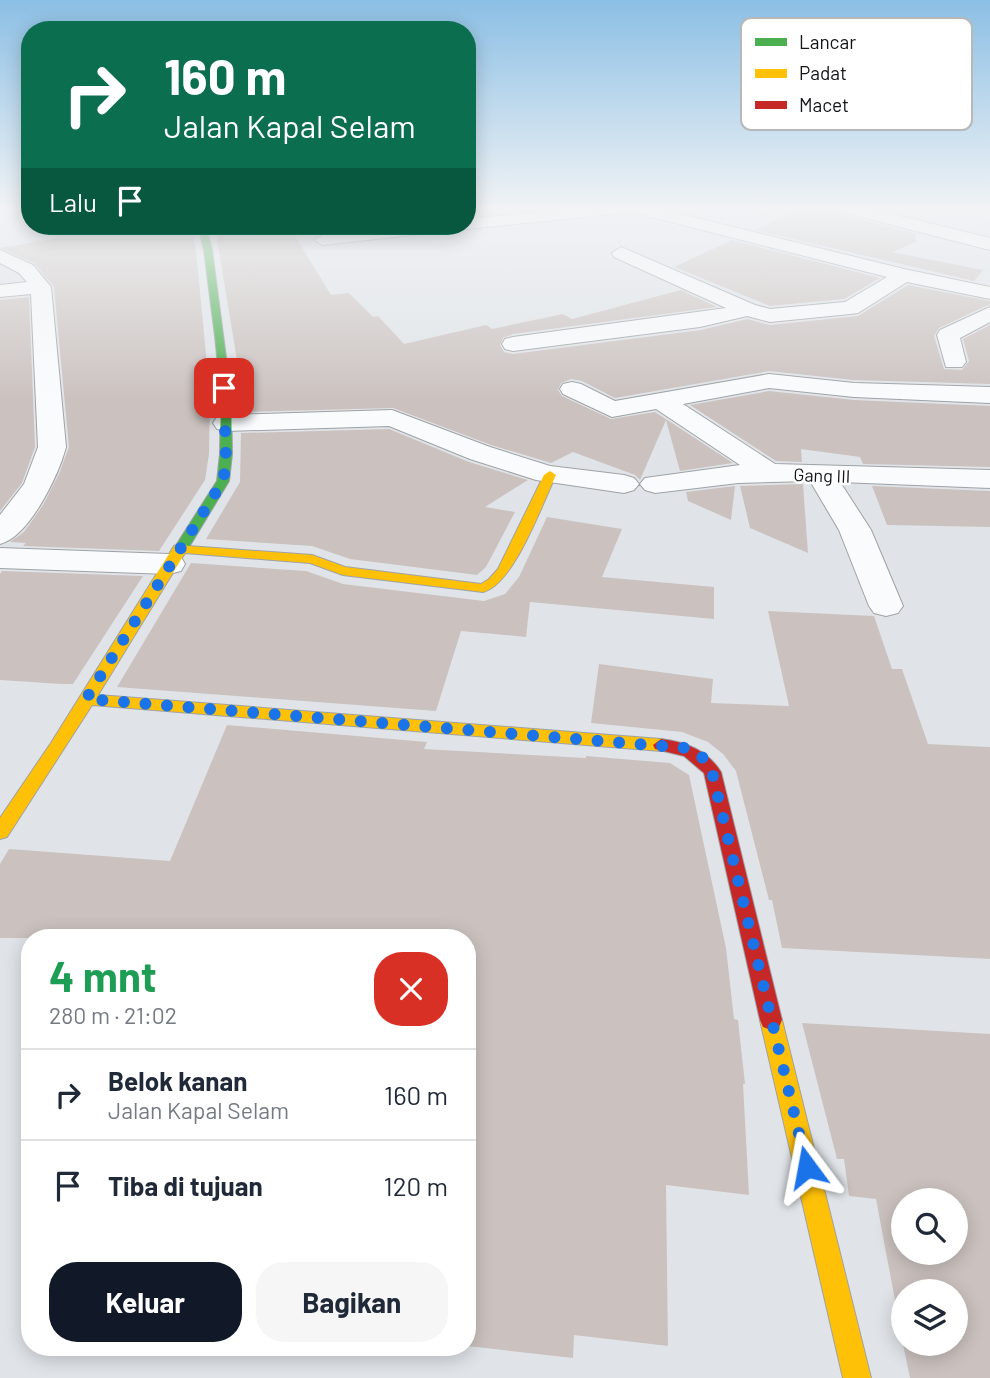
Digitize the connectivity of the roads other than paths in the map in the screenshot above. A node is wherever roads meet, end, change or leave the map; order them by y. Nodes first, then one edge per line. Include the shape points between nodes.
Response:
1 (28, 271) edge
2 (210, 271) edge
3 (661, 271) edge
4 (889, 271) edge
5 (904, 275) junction
6 (41, 287) junction
7 (0, 291) edge
8 (990, 293) edge
9 (747, 310) junction
10 (990, 313) edge
11 (513, 344) dead end
12 (954, 362) dead end
13 (572, 390) dead end
14 (990, 396) edge
15 (659, 400) junction
16 (226, 423) junction
17 (769, 473) junction
18 (550, 475) junction
19 (821, 475) junction
20 (990, 479) edge
21 (624, 484) dead end
22 (654, 484) dead end
23 (0, 540) edge
24 (174, 557) junction
25 (886, 606) dead end
26 (86, 699) junction
27 (0, 832) edge
28 (857, 1378) edge

1 - 6 street
2 - 16 street
3 - 9 street
4 - 5 street
5 - 8 street
5 - 9 street via 850,308 770,316
6 - 7 street
6 - 23 street via 52,447 48,467 33,494
9 - 11 street
10 - 12 street via 948,335
13 - 15 street via 612,409
14 - 15 street via 769,381
15 - 17 street
16 - 18 street via 392,418
16 - 24 street via 223,481
17 - 19 street, Gang III
17 - 22 street, Gang III via 700,475
18 - 21 street
18 - 24 street via 504,570 488,588 343,571 312,559
19 - 20 street, Gang III
19 - 25 street via 855,530
23 - 24 street
24 - 26 street
26 - 27 street
26 - 28 street via 671,746 688,748 703,758 712,772

